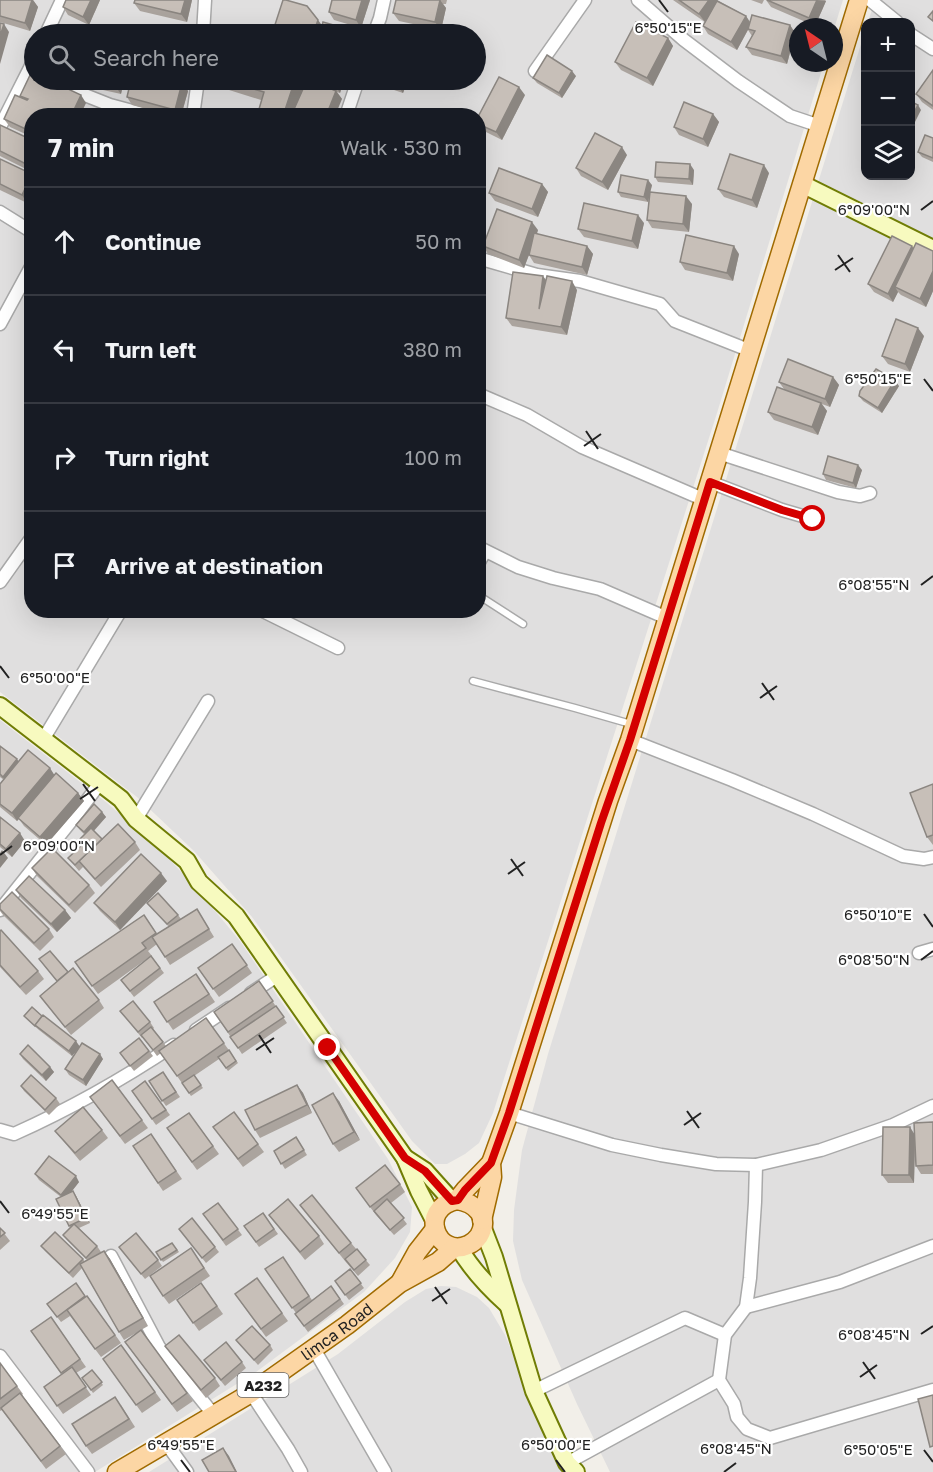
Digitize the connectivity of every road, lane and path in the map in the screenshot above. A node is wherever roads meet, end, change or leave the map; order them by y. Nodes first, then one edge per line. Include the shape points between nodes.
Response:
1 (62, 0) edge
2 (206, 0) edge
3 (384, 0) edge
4 (585, 0) edge
5 (638, 0) edge
6 (860, 0) edge
7 (870, 0) edge
8 (892, 18) edge
9 (51, 24) edge
10 (204, 24) edge
11 (378, 24) edge
12 (915, 37) edge
13 (933, 50) edge
14 (535, 70) edge
15 (24, 86) edge
16 (72, 90) edge
17 (197, 90) edge
18 (355, 90) edge
19 (121, 108) edge
20 (194, 108) edge
21 (349, 108) edge
22 (820, 126) junction
23 (0, 127) edge
24 (802, 184) junction
25 (0, 212) edge
26 (24, 227) edge
27 (933, 249) edge
28 (486, 260) edge
29 (24, 280) edge
30 (0, 324) edge
31 (751, 351) junction
32 (486, 397) edge
33 (719, 453) junction
34 (707, 491) junction
35 (870, 493) dead end
36 (813, 519) dead end
37 (24, 548) edge
38 (486, 550) edge
39 (0, 582) edge
40 (486, 600) edge
41 (116, 618) edge
42 (277, 618) edge
43 (667, 618) junction
44 (523, 624) dead end
45 (338, 648) dead end
46 (473, 681) dead end
47 (208, 701) dead end
48 (0, 706) edge
49 (632, 732) junction
50 (44, 738) junction
51 (100, 783) junction
52 (136, 819) junction
53 (933, 857) edge
54 (0, 910) edge
55 (933, 949) edge
56 (919, 953) dead end
57 (277, 976) junction
58 (933, 1106) edge
59 (509, 1113) junction
60 (0, 1130) edge
61 (405, 1158) junction
62 (491, 1163) junction
63 (756, 1165) junction
64 (455, 1200) junction
65 (482, 1223) junction
66 (435, 1225) junction
67 (933, 1246) edge
68 (457, 1248) junction
69 (111, 1256) dead end
70 (400, 1282) junction
71 (508, 1305) junction
72 (746, 1307) junction
73 (725, 1335) junction
74 (314, 1349) junction
75 (0, 1356) edge
76 (718, 1380) junction
77 (933, 1390) edge
78 (534, 1391) junction
79 (251, 1394) junction
80 (213, 1414) junction
81 (166, 1443) junction
82 (572, 1467) edge
83 (88, 1472) edge
84 (117, 1472) edge
85 (187, 1472) edge
86 (301, 1472) edge
87 (385, 1472) edge

1 - 9 street
2 - 10 street
3 - 11 street
4 - 14 street
5 - 22 street via 738,81 790,116
6 - 22 main road
7 - 8 street
12 - 13 street
15 - 23 street
16 - 19 street
17 - 20 street
18 - 21 street
22 - 24 main road
24 - 27 main road
24 - 31 main road
25 - 26 street
28 - 31 street via 660,304 675,321
29 - 30 street
31 - 33 main road
32 - 34 street via 527,415 582,447
33 - 34 main road
33 - 35 street via 838,492 860,496
34 - 36 street
34 - 43 main road
37 - 39 street
38 - 43 street via 518,567 600,590
40 - 44 lane
41 - 50 street
42 - 45 street
43 - 49 main road
46 - 49 lane via 575,708
47 - 52 street
48 - 50 main road
49 - 53 street via 903,856
49 - 59 main road
50 - 51 main road
51 - 52 main road via 121,799
51 - 54 street
52 - 57 main road via 187,861 199,882 236,916
55 - 56 street
57 - 60 street via 131,1074 14,1134
57 - 61 main road
58 - 63 street via 893,1125 821,1150
59 - 62 main road
59 - 63 street via 612,1145 716,1164
61 - 64 main road
61 - 66 main road
62 - 64 main road
62 - 65 main road via 492,1177
63 - 72 street
64 - 65 main road via 475,1206
64 - 66 main road via 442,1206
65 - 68 main road via 472,1243
65 - 71 main road
66 - 68 main road via 444,1243
66 - 70 main road, limca Road / A232
67 - 72 street via 840,1282
68 - 70 main road, limca Road / A232
68 - 71 main road
69 - 80 street via 159,1347
70 - 74 main road, limca Road / A232
71 - 78 main road
72 - 73 street
73 - 76 street
73 - 78 street via 685,1318
74 - 79 main road, limca Road / A232
74 - 87 street
75 - 83 street
76 - 77 street via 747,1429 770,1438
76 - 82 street
78 - 82 main road
79 - 80 main road, limca Road / A232
79 - 86 street
80 - 81 main road, limca Road / A232
81 - 84 main road, limca Road / A232
81 - 85 street

